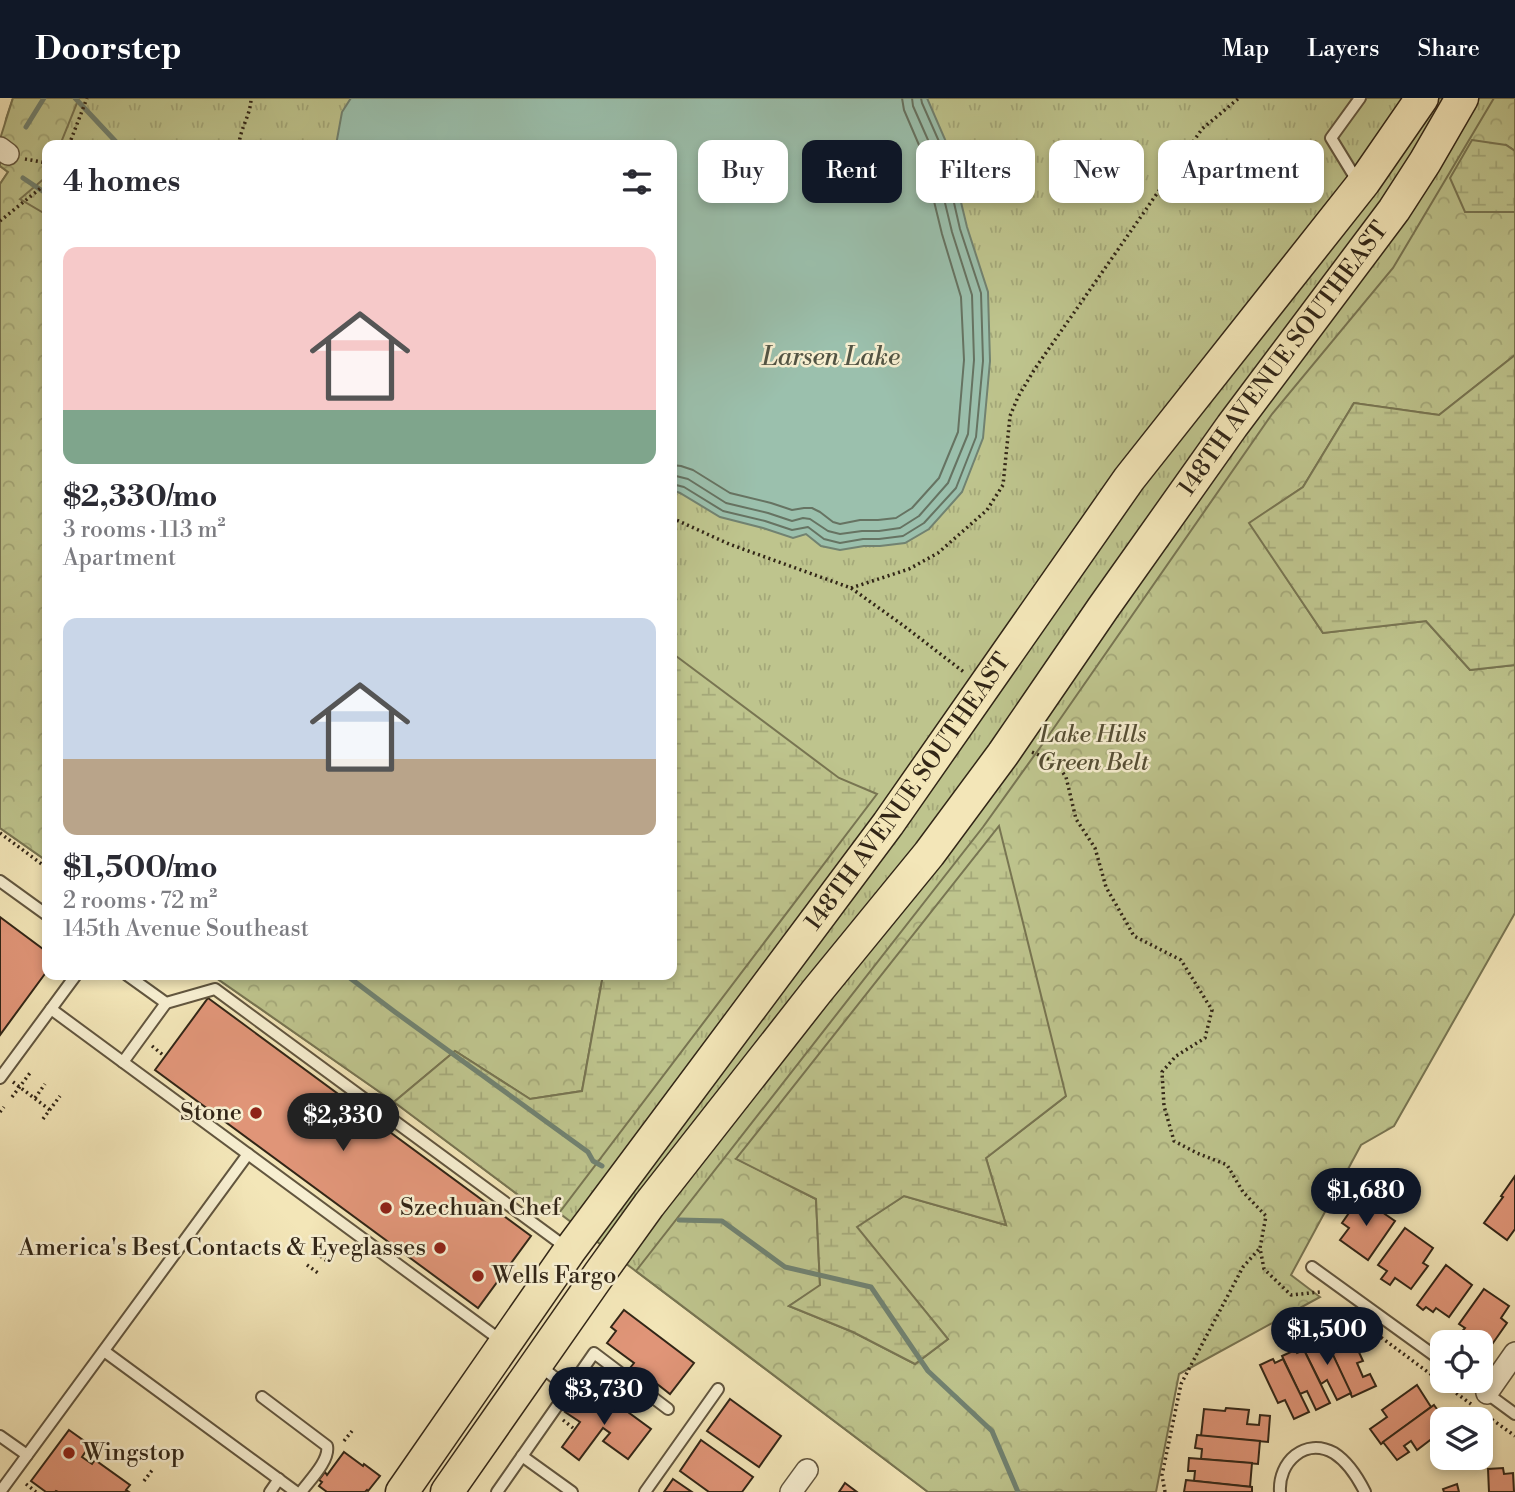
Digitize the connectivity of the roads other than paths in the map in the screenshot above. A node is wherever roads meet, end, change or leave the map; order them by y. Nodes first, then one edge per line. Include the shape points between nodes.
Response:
1 (1360, 98) edge
2 (1422, 98) edge
3 (1462, 98) edge
4 (1364, 183) junction
5 (1219, 363) junction
6 (1232, 426) junction
7 (0, 881) edge
8 (42, 911) edge
9 (794, 948) junction
10 (72, 980) edge
11 (134, 980) edge
12 (817, 991) junction
13 (166, 1003) junction
14 (51, 1009) junction
15 (123, 1062) junction
16 (0, 1078) edge
17 (248, 1154) junction
18 (569, 1250) junction
19 (1312, 1268) dead end
20 (505, 1343) junction
21 (104, 1351) junction
22 (1430, 1352) edge
23 (1515, 1353) edge
24 (537, 1363) junction
25 (1493, 1374) edge
26 (569, 1388) junction
27 (718, 1389) dead end
28 (1487, 1393) edge
29 (262, 1397) dead end
30 (668, 1409) dead end
31 (1515, 1414) edge
32 (0, 1436) edge
33 (27, 1455) junction
34 (522, 1456) junction
35 (807, 1469) dead end
36 (279, 1479) junction
37 (0, 1492) edge
38 (270, 1492) edge
39 (299, 1492) edge
40 (402, 1492) edge
41 (447, 1492) edge
42 (497, 1492) edge
43 (572, 1492) edge
44 (645, 1492) edge
45 (791, 1492) edge
46 (1280, 1492) edge
47 (1365, 1492) edge

1 - 4 lane via 1331,138 1353,174
2 - 4 main road, 148TH AVENUE SOUTHEAST
3 - 6 main road, 148TH AVENUE SOUTHEAST via 1394,210
4 - 5 main road, 148TH AVENUE SOUTHEAST
5 - 6 main road via 1202,392 1203,411 1211,421
5 - 9 main road, 148TH AVENUE SOUTHEAST via 1129,479 888,824
6 - 12 main road, 148TH AVENUE SOUTHEAST via 962,810
7 - 8 lane
9 - 12 main road via 811,945 823,954
9 - 18 main road, 148TH AVENUE SOUTHEAST
10 - 14 lane
11 - 13 lane
12 - 24 main road, 148TH AVENUE SOUTHEAST via 649,1205
13 - 15 lane
13 - 18 lane via 215,989
14 - 15 lane
14 - 16 lane
15 - 17 lane
17 - 20 lane
17 - 21 lane
18 - 20 main road, 148TH AVENUE SOUTHEAST
19 - 22 lane
20 - 40 main road, 148TH AVENUE SOUTHEAST
21 - 33 lane
21 - 36 lane
23 - 25 street
24 - 26 lane
24 - 41 main road, 148TH AVENUE SOUTHEAST
26 - 30 lane via 594,1353
26 - 34 lane
27 - 44 lane
28 - 31 lane
29 - 39 lane via 327,1446 326,1458
32 - 33 lane
33 - 37 lane
34 - 42 lane
34 - 43 lane
35 - 45 street
36 - 38 lane
36 - 39 lane
46 - 47 lane via 1280,1479 1291,1458 1313,1448 1336,1454

